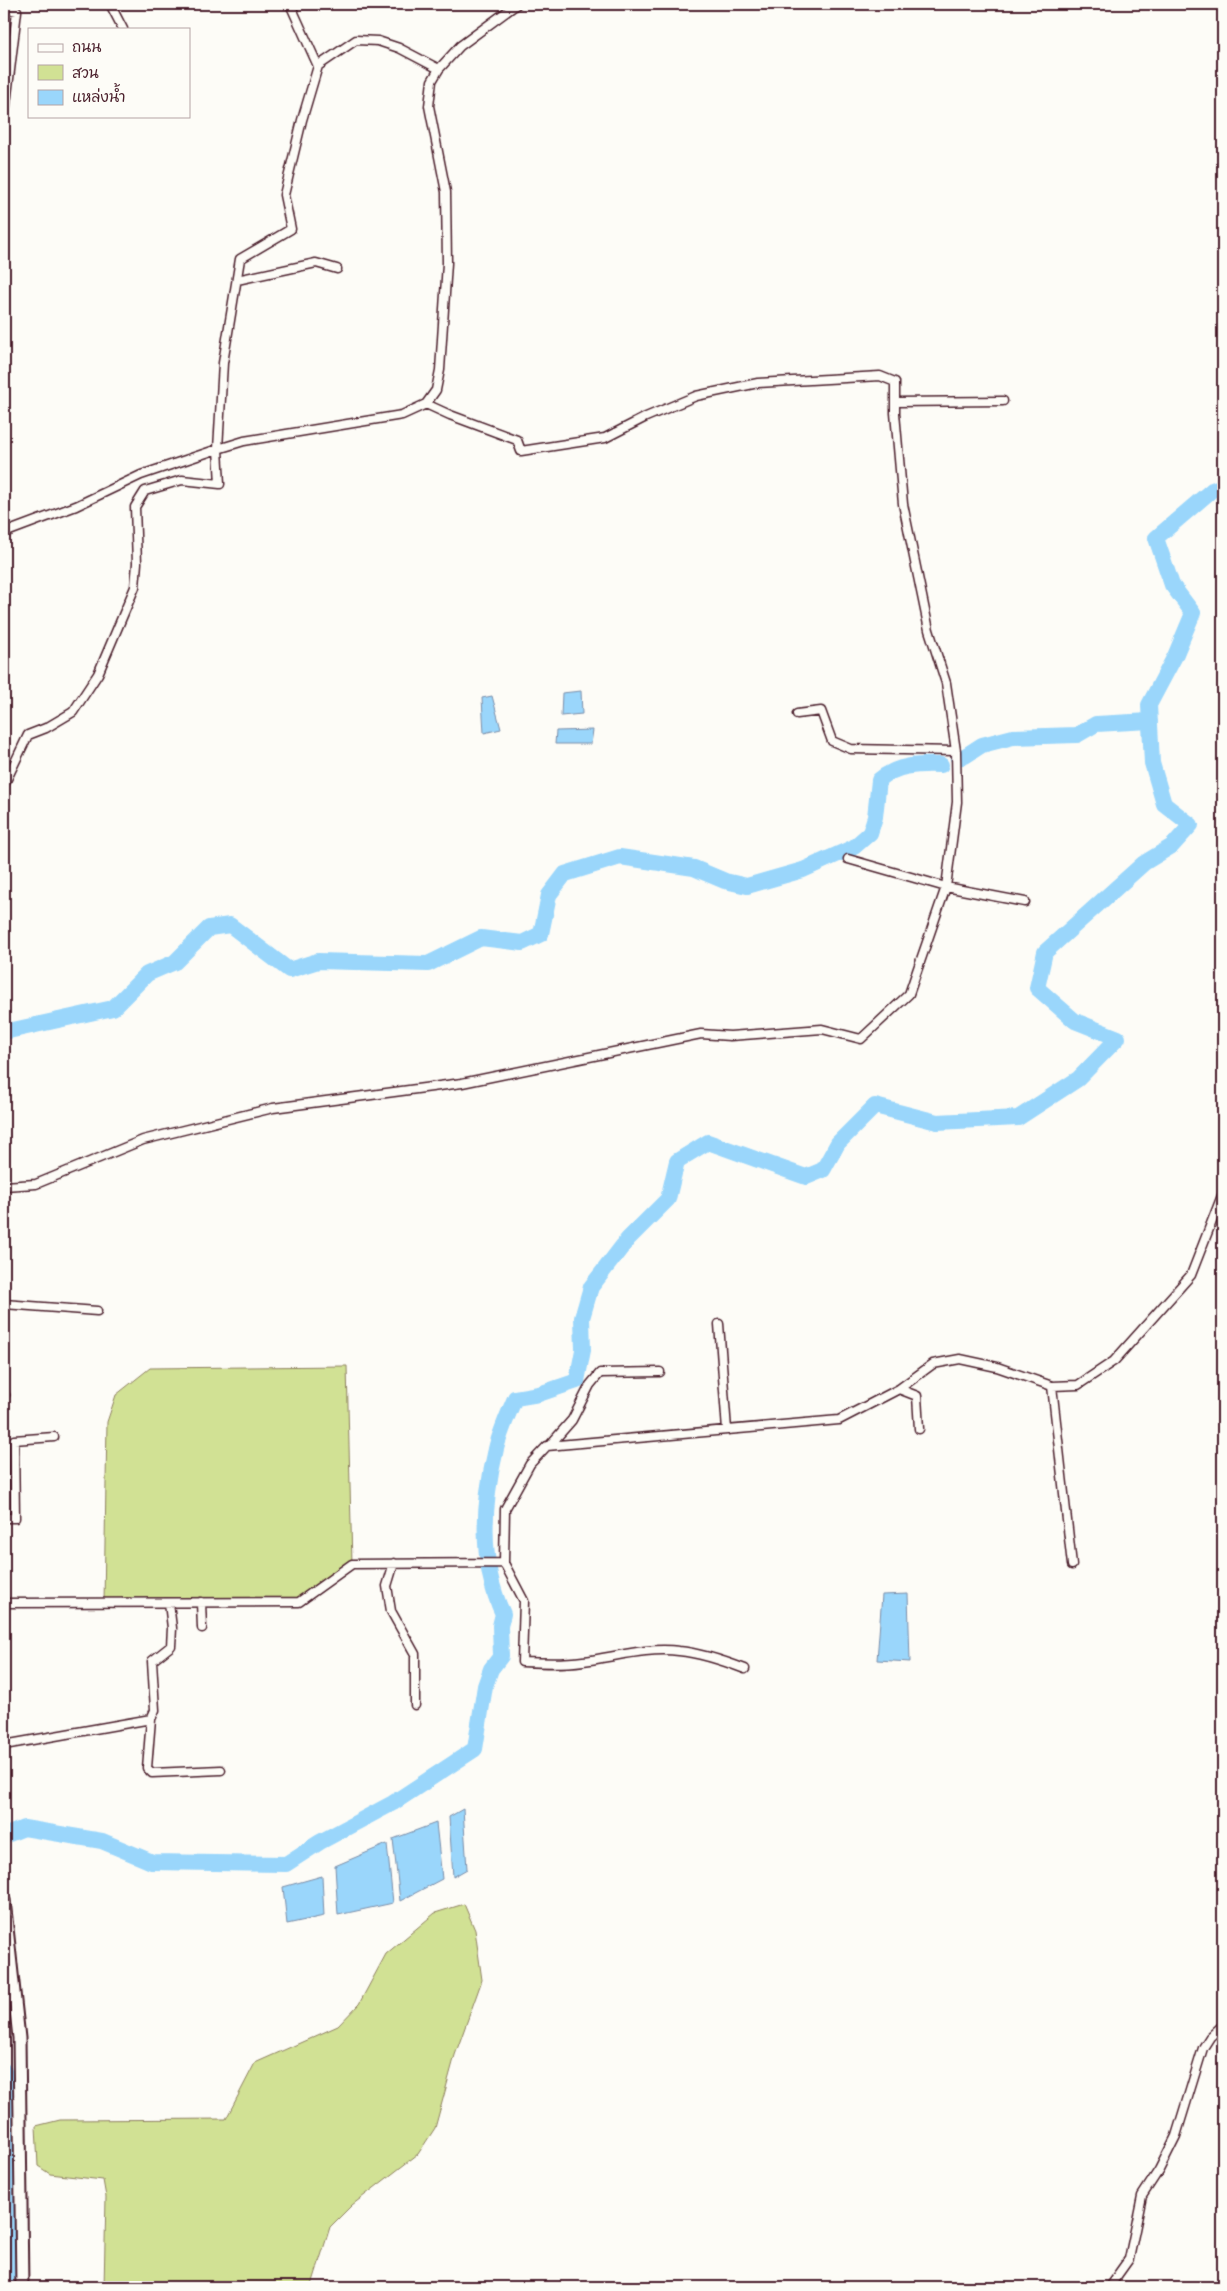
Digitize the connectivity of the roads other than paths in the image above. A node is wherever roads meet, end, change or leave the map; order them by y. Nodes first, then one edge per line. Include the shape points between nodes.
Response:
1 (110, 4) edge
2 (290, 4) edge
3 (517, 4) edge
4 (4, 8) edge
5 (122, 28) edge
6 (318, 66) junction
7 (439, 69) junction
8 (4, 121) edge
9 (337, 269) dead end
10 (237, 280) junction
11 (1003, 401) dead end
12 (895, 402) junction
13 (426, 404) junction
14 (218, 448) junction
15 (4, 533) edge
16 (797, 714) dead end
17 (956, 751) junction
18 (4, 785) edge
19 (848, 859) dead end
20 (946, 887) junction
21 (1025, 902) dead end
22 (4, 1186) edge
23 (1223, 1193) edge
24 (4, 1304) edge
25 (97, 1311) dead end
26 (719, 1324) dead end
27 (660, 1372) dead end
28 (1052, 1386) junction
29 (899, 1389) junction
30 (919, 1429) dead end
31 (727, 1430) junction
32 (54, 1436) dead end
33 (550, 1445) junction
34 (4, 1518) edge
35 (394, 1563) junction
36 (503, 1563) junction
37 (1072, 1565) dead end
38 (201, 1602) junction
39 (169, 1603) junction
40 (4, 1604) edge
41 (202, 1628) dead end
42 (746, 1669) dead end
43 (415, 1705) dead end
44 (151, 1719) junction
45 (4, 1745) edge
46 (220, 1770) dead end
47 (4, 1900) edge
48 (8, 1977) edge
49 (1223, 2025) edge
50 (22, 2287) edge
51 (1109, 2287) edge

1 - 5 street
2 - 6 street
3 - 7 street via 460,46
4 - 8 street via 17,11
6 - 7 street via 356,40 378,41 399,48
6 - 10 street via 284,195 291,229 240,259
7 - 13 street via 432,81 429,106 446,192 447,263 440,370 436,390
9 - 10 street via 316,263
10 - 14 street via 223,363
11 - 12 street
12 - 13 street via 895,382 880,376 758,383 696,396 605,438 520,451 517,440
12 - 17 street via 903,504 929,630 946,683
13 - 14 street via 402,415
14 - 15 street via 141,475 76,506
14 - 18 street via 220,484 182,480 145,491 136,507 135,586 98,674 73,712 28,736
16 - 17 street via 821,711 832,742 851,749
17 - 20 street via 957,802
19 - 20 street
20 - 21 street
20 - 22 street via 909,994 862,1039 822,1029 730,1036 701,1034 462,1083 273,1108 143,1140 36,1184
23 - 28 street via 1191,1275 1114,1361 1078,1385
24 - 25 street
26 - 31 street
27 - 33 street via 600,1373 572,1420
28 - 29 street via 998,1367 960,1359 933,1364
28 - 37 street
29 - 30 street via 917,1396
29 - 31 street via 839,1420
31 - 33 street
32 - 34 street via 14,1440 15,1518
33 - 36 street via 530,1464 505,1509
35 - 36 street
35 - 38 street via 352,1564 299,1602
35 - 43 street via 387,1586 391,1611 415,1654
36 - 42 street via 524,1601 522,1662 585,1661 614,1654 678,1650
38 - 39 street
38 - 41 street
39 - 40 street
39 - 44 street via 171,1646 152,1661 155,1710
44 - 45 street
44 - 46 street via 147,1768 152,1773
47 - 48 street
48 - 50 street via 19,2038
49 - 51 street via 1210,2036 1203,2048 1176,2136 1142,2196 1129,2259

